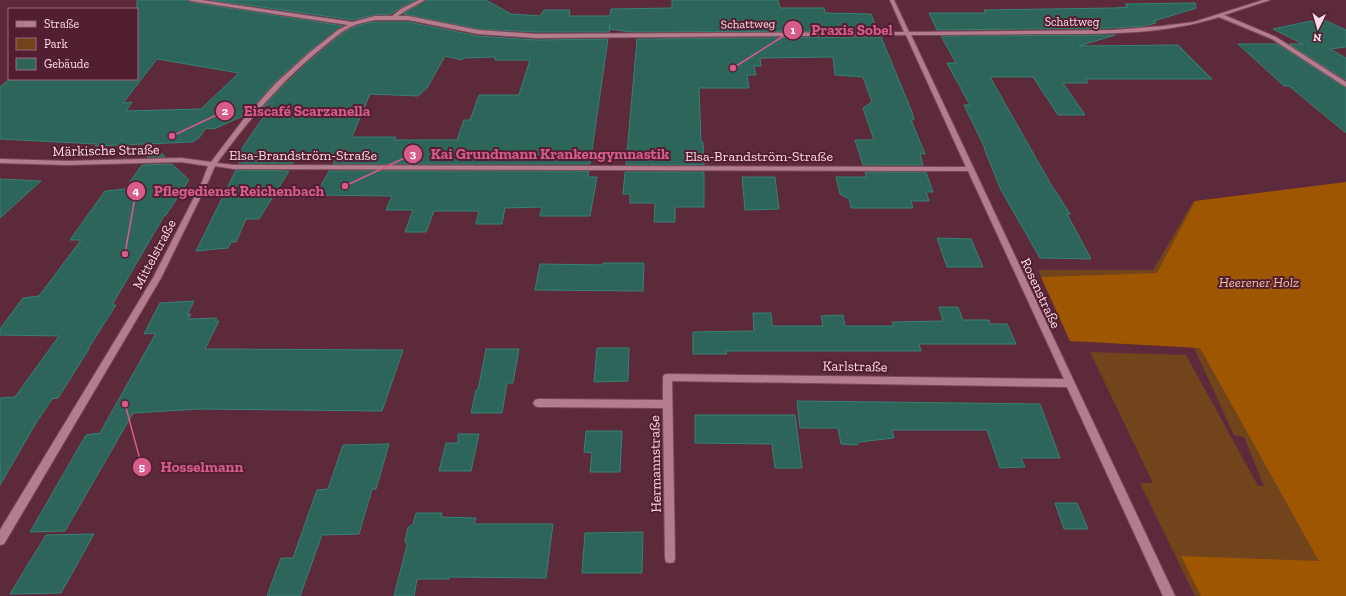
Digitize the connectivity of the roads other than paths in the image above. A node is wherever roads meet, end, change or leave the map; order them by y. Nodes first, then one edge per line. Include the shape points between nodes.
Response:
1 (191, 0) edge
2 (423, 0) edge
3 (892, 0) edge
4 (1268, 0) edge
5 (1218, 15) junction
6 (394, 17) junction
7 (353, 24) junction
8 (907, 33) junction
9 (1346, 85) edge
10 (0, 161) edge
11 (212, 165) junction
12 (970, 169) junction
13 (1068, 383) junction
14 (538, 403) dead end
15 (668, 404) junction
16 (0, 540) edge
17 (670, 558) dead end
18 (1169, 596) edge

1 - 7 street
2 - 6 street
3 - 8 street, Rosenstraße
4 - 5 street, Schattweg
5 - 8 street, Schattweg via 1195,23 1143,30
5 - 9 street via 1274,38
6 - 7 street, Mittelstraße via 375,18
6 - 8 street, Schattweg via 507,35
7 - 11 street, Mittelstraße via 340,30 278,84 245,121
8 - 12 street, Rosenstraße
10 - 11 street, Märkische Straße via 67,163 181,160
11 - 12 street, Elsa-Brandström-Straße
11 - 16 street, Mittelstraße via 157,278
12 - 13 street, Rosenstraße
13 - 15 street, Karlstraße via 667,377
13 - 18 street, Rosenstraße
14 - 15 street, Hermannstraße
15 - 17 street, Hermannstraße

